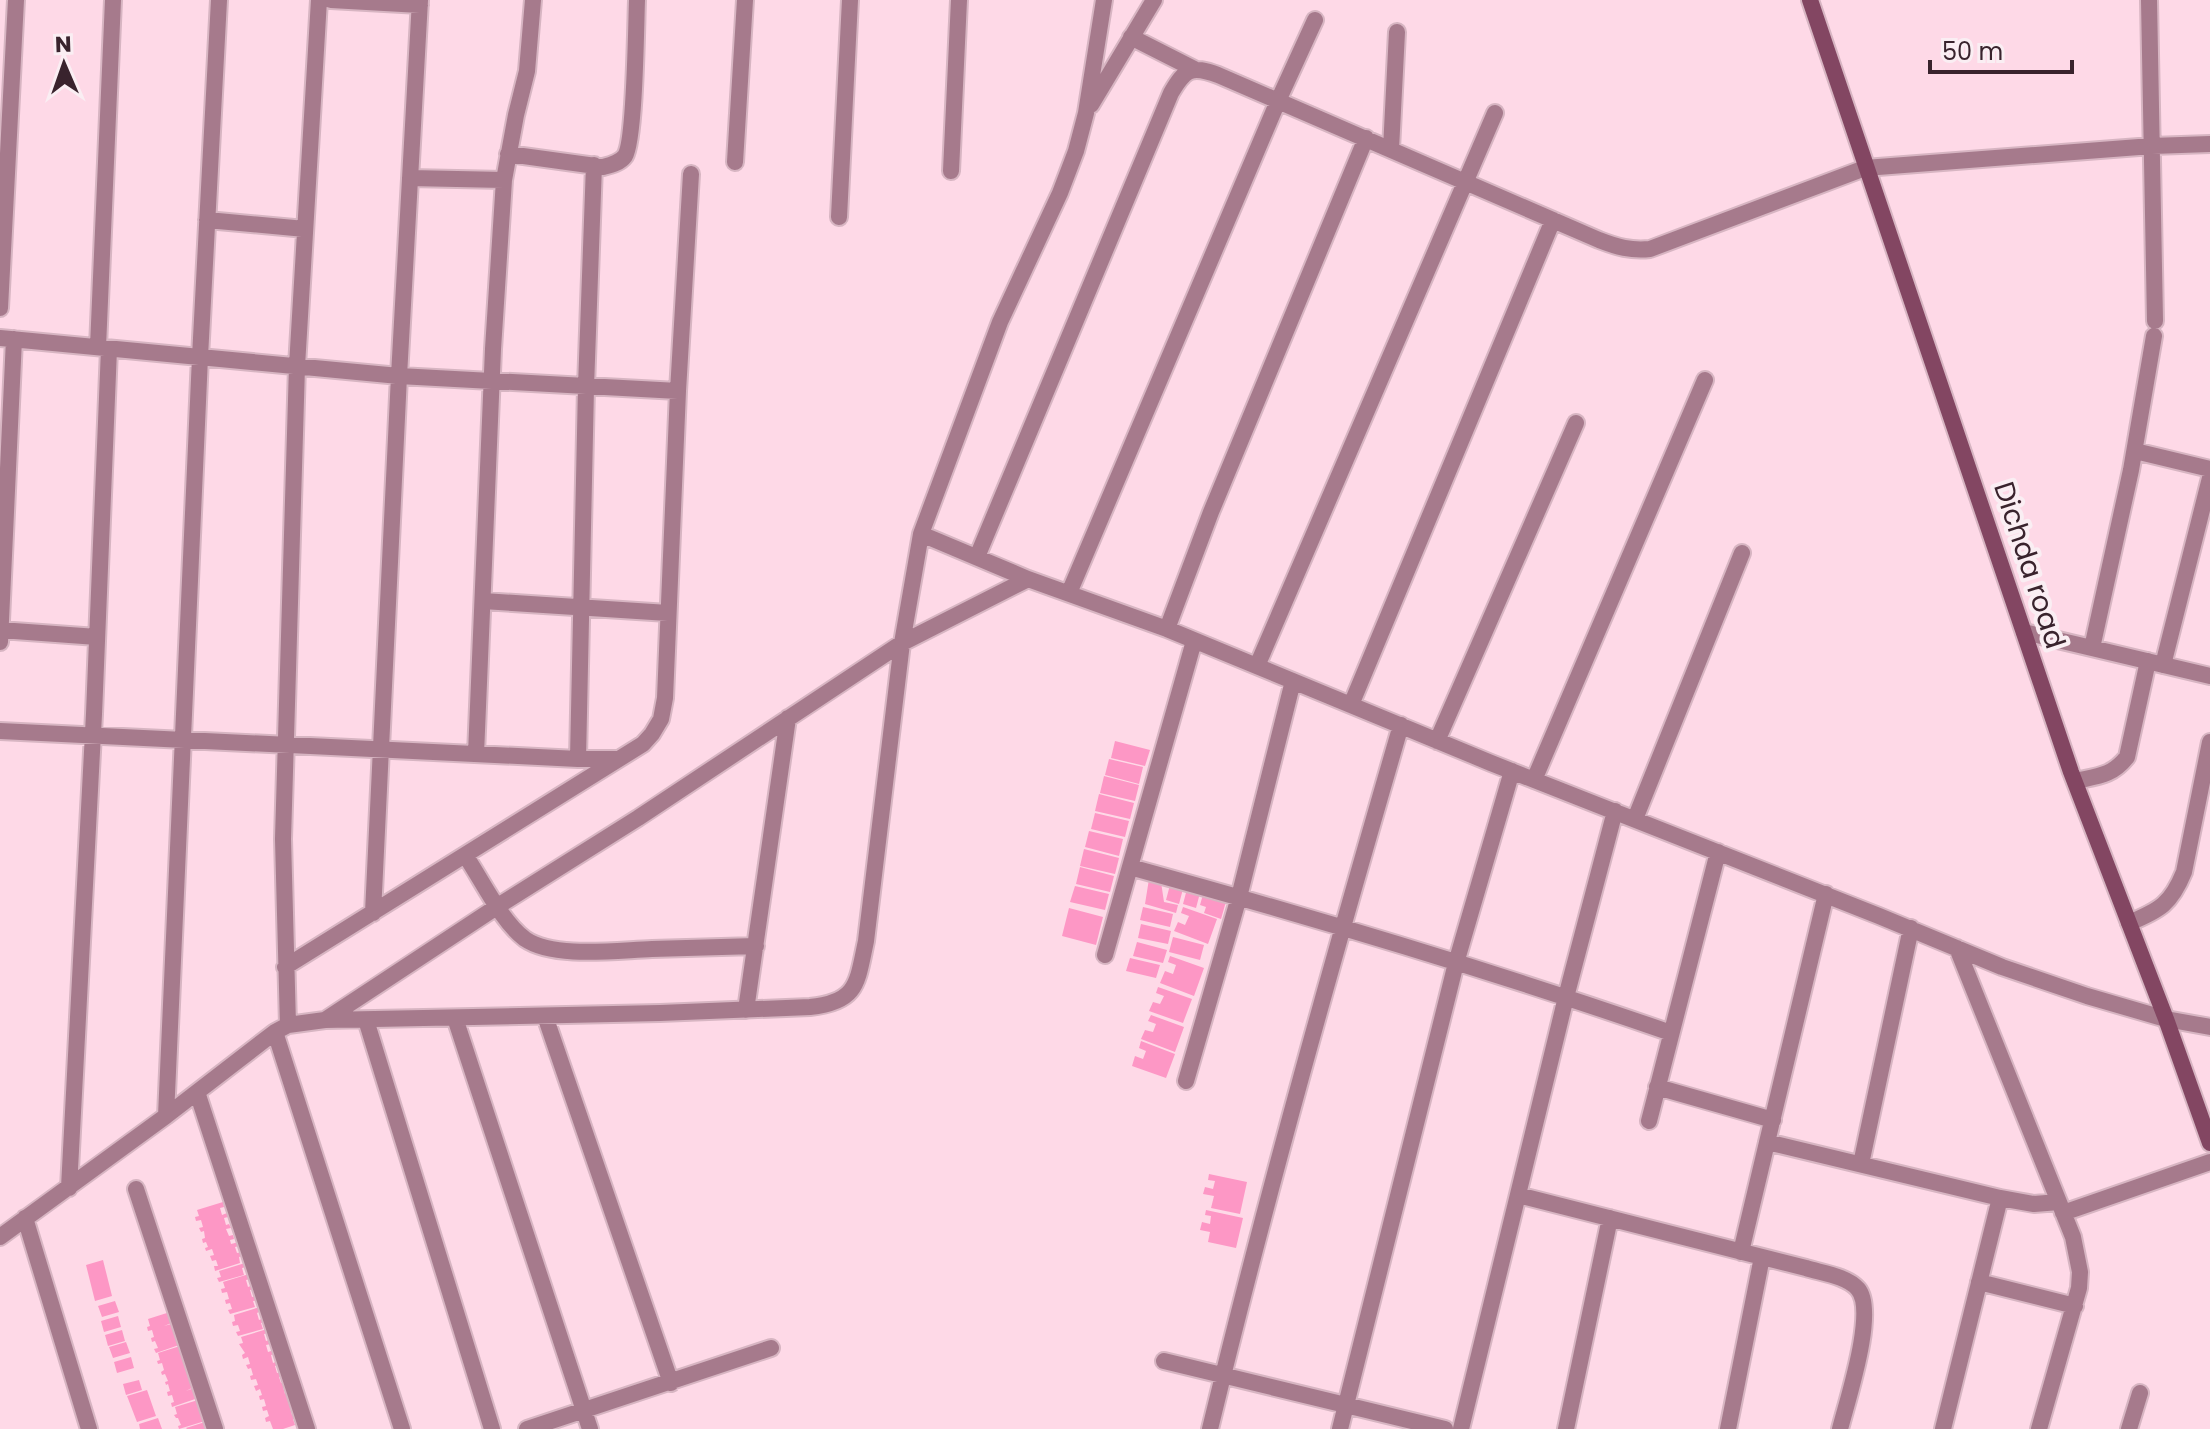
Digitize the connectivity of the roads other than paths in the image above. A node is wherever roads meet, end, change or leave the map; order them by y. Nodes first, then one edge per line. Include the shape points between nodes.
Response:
1 (16, 0) edge
2 (113, 0) edge
3 (219, 0) edge
4 (319, 0) edge
5 (331, 0) edge
6 (533, 0) edge
7 (637, 0) edge
8 (745, 0) edge
9 (850, 0) edge
10 (959, 0) edge
11 (1104, 0) edge
12 (1154, 0) edge
13 (1810, 0) edge
14 (2149, 0) edge
15 (420, 2) edge
16 (1315, 20) dead end
17 (1397, 32) dead end
18 (1131, 37) junction
19 (1194, 69) junction
20 (1278, 101) junction
21 (1086, 113) junction
22 (1495, 113) dead end
23 (1366, 138) junction
24 (2210, 144) edge
25 (2152, 146) junction
26 (1391, 149) junction
27 (508, 154) junction
28 (735, 162) dead end
29 (594, 165) junction
30 (1865, 168) junction
31 (951, 171) dead end
32 (691, 174) dead end
33 (410, 178) junction
34 (504, 180) junction
35 (1466, 182) junction
36 (839, 217) dead end
37 (207, 220) junction
38 (1553, 220) junction
39 (305, 229) junction
40 (0, 308) edge
41 (7, 339) edge
42 (104, 348) junction
43 (200, 357) junction
44 (297, 366) junction
45 (399, 376) junction
46 (1705, 380) dead end
47 (492, 381) junction
48 (586, 387) junction
49 (678, 391) junction
50 (1576, 423) dead end
51 (2135, 451) junction
52 (2210, 469) edge
53 (2210, 478) edge
54 (921, 534) junction
55 (1742, 553) dead end
56 (977, 557) junction
57 (1028, 579) junction
58 (1069, 593) junction
59 (483, 601) junction
60 (581, 607) junction
61 (668, 613) junction
62 (1167, 629) junction
63 (0, 630) edge
64 (2024, 632) junction
65 (97, 637) junction
66 (1194, 641) junction
67 (0, 642) edge
68 (902, 643) junction
69 (2092, 648) junction
70 (2156, 663) junction
71 (1257, 666) junction
72 (2210, 676) edge
73 (1293, 681) junction
74 (1351, 705) junction
75 (788, 718) junction
76 (1401, 725) junction
77 (0, 731) edge
78 (92, 737) junction
79 (183, 740) junction
80 (1437, 741) junction
81 (2210, 742) edge
82 (286, 746) junction
83 (381, 749) junction
84 (476, 754) junction
85 (578, 759) junction
86 (617, 759) junction
87 (1512, 771) junction
88 (1534, 780) junction
89 (2075, 781) junction
90 (1615, 811) junction
91 (1635, 819) junction
92 (1718, 852) junction
93 (465, 855) junction
94 (1130, 867) junction
95 (1826, 894) junction
96 (1239, 897) junction
97 (498, 906) junction
98 (373, 913) junction
99 (2129, 923) junction
100 (1911, 928) junction
101 (1342, 929) junction
102 (756, 946) junction
103 (1957, 948) junction
104 (1105, 955) dead end
105 (1456, 963) junction
106 (285, 967) junction
107 (1566, 997) junction
108 (746, 1010) junction
109 (545, 1016) junction
110 (455, 1018) junction
111 (2166, 1019) junction
112 (325, 1020) junction
113 (366, 1020) junction
114 (2210, 1027) edge
115 (282, 1029) junction
116 (1671, 1033) junction
117 (1186, 1081) dead end
118 (1657, 1087) junction
119 (197, 1092) junction
120 (166, 1116) junction
121 (1773, 1120) junction
122 (1649, 1121) dead end
123 (1767, 1142) junction
124 (2210, 1143) edge
125 (2210, 1162) edge
126 (1861, 1164) junction
127 (69, 1188) junction
128 (136, 1189) dead end
129 (1518, 1195) junction
130 (2000, 1198) junction
131 (2061, 1207) junction
132 (25, 1218) junction
133 (1610, 1218) junction
134 (0, 1237) edge
135 (1741, 1252) junction
136 (1762, 1257) junction
137 (1979, 1282) junction
138 (2075, 1306) junction
139 (771, 1348) dead end
140 (1164, 1361) dead end
141 (1223, 1374) junction
142 (671, 1383) junction
143 (2140, 1393) dead end
144 (1346, 1405) junction
145 (584, 1409) junction
146 (89, 1429) edge
147 (215, 1429) edge
148 (307, 1429) edge
149 (402, 1429) edge
150 (492, 1429) edge
151 (527, 1429) edge
152 (590, 1429) edge
153 (1210, 1429) edge
154 (1340, 1429) edge
155 (1445, 1429) edge
156 (1461, 1429) edge
157 (1566, 1429) edge
158 (1728, 1429) edge
159 (1840, 1429) edge
160 (1943, 1429) edge
161 (2039, 1429) edge
162 (2129, 1429) edge

1 - 40 street
2 - 42 street
3 - 37 street
4 - 39 street
5 - 15 street
6 - 27 street via 527,71
7 - 29 street via 629,144 616,164
8 - 28 street
9 - 36 street
10 - 31 street
11 - 21 street
12 - 18 street
13 - 30 main road, Dichda road
14 - 25 street
15 - 33 street
16 - 20 street
17 - 26 street
18 - 19 street
18 - 21 street
19 - 20 street
19 - 56 street via 1185,72 1171,93
20 - 23 street
20 - 58 street
21 - 54 street via 1076,151 1000,322
22 - 35 street
23 - 26 street
23 - 62 street
24 - 25 street
25 - 30 street
25 - 51 street via 2154,328
26 - 35 street
27 - 29 street
27 - 34 street
29 - 48 street
30 - 38 street via 1650,249 1617,247
30 - 64 main road, Dichda road
32 - 49 street
33 - 34 street
33 - 45 street
34 - 47 street
35 - 38 street
35 - 71 street
37 - 39 street
37 - 43 street
38 - 74 street
39 - 44 street
41 - 42 street
41 - 63 street
42 - 43 street
42 - 65 street
43 - 44 street
43 - 79 street
44 - 45 street
44 - 82 street
45 - 47 street
45 - 83 street
46 - 88 street
47 - 48 street
47 - 59 street
48 - 49 street
48 - 60 street
49 - 61 street
50 - 80 street
51 - 52 street
51 - 69 street
53 - 70 street
54 - 56 street
54 - 68 street
55 - 91 street
56 - 57 street
57 - 58 street
57 - 68 street
58 - 62 street
59 - 60 street
59 - 84 street
60 - 61 street
60 - 85 street
61 - 86 street via 661,719 643,744
62 - 66 street
63 - 65 street
63 - 67 street
64 - 69 street
64 - 89 main road, Dichda road
65 - 78 street
66 - 71 street
66 - 94 street
68 - 75 street
68 - 108 street via 866,941 854,986 845,998 828,1005
69 - 70 street
70 - 72 street
70 - 89 street via 2127,757 2105,775
71 - 73 street
73 - 74 street
73 - 96 street
74 - 76 street
75 - 97 street
75 - 102 street
76 - 80 street
76 - 101 street
77 - 78 street
78 - 79 street
78 - 127 street
79 - 82 street
79 - 120 street
80 - 87 street
81 - 99 street via 2177,890 2161,908
82 - 83 street
82 - 106 street
83 - 84 street
83 - 98 street
84 - 85 street
85 - 86 street
86 - 93 street
87 - 88 street
87 - 105 street
88 - 90 street
89 - 99 main road, Dichda road
90 - 91 street
90 - 107 street
91 - 92 street
92 - 95 street
92 - 116 street
93 - 97 street
93 - 98 street
94 - 96 street
94 - 104 street
95 - 100 street
95 - 121 street
96 - 101 street
96 - 117 street
97 - 102 street via 527,940 557,949
97 - 112 street
98 - 106 street
99 - 111 main road, Dichda road
100 - 103 street
100 - 126 street
101 - 105 street
101 - 141 street
102 - 108 street
103 - 111 street
103 - 131 street
105 - 107 street
105 - 144 street
106 - 115 street
107 - 116 street
107 - 129 street
108 - 109 street
109 - 110 street
109 - 142 street
110 - 113 street
110 - 145 street
111 - 114 street
111 - 124 main road, Dichda road
112 - 113 street
112 - 115 street
113 - 150 street
115 - 119 street
115 - 149 street
116 - 118 street
118 - 121 street
118 - 122 street
119 - 120 street
119 - 148 street
120 - 127 street
121 - 123 street
123 - 126 street
123 - 135 street
125 - 131 street
126 - 130 street
127 - 132 street
128 - 147 street
129 - 133 street
129 - 156 street
130 - 131 street
130 - 137 street
131 - 138 street via 2080,1272
132 - 134 street
132 - 146 street
133 - 135 street
133 - 157 street
135 - 136 street
136 - 158 street
136 - 159 street via 1850,1282 1864,1300 1864,1330
137 - 138 street
137 - 160 street
138 - 161 street
139 - 142 street
140 - 141 street
141 - 144 street
141 - 153 street
142 - 145 street
143 - 162 street
144 - 154 street
144 - 155 street
145 - 151 street
145 - 152 street

